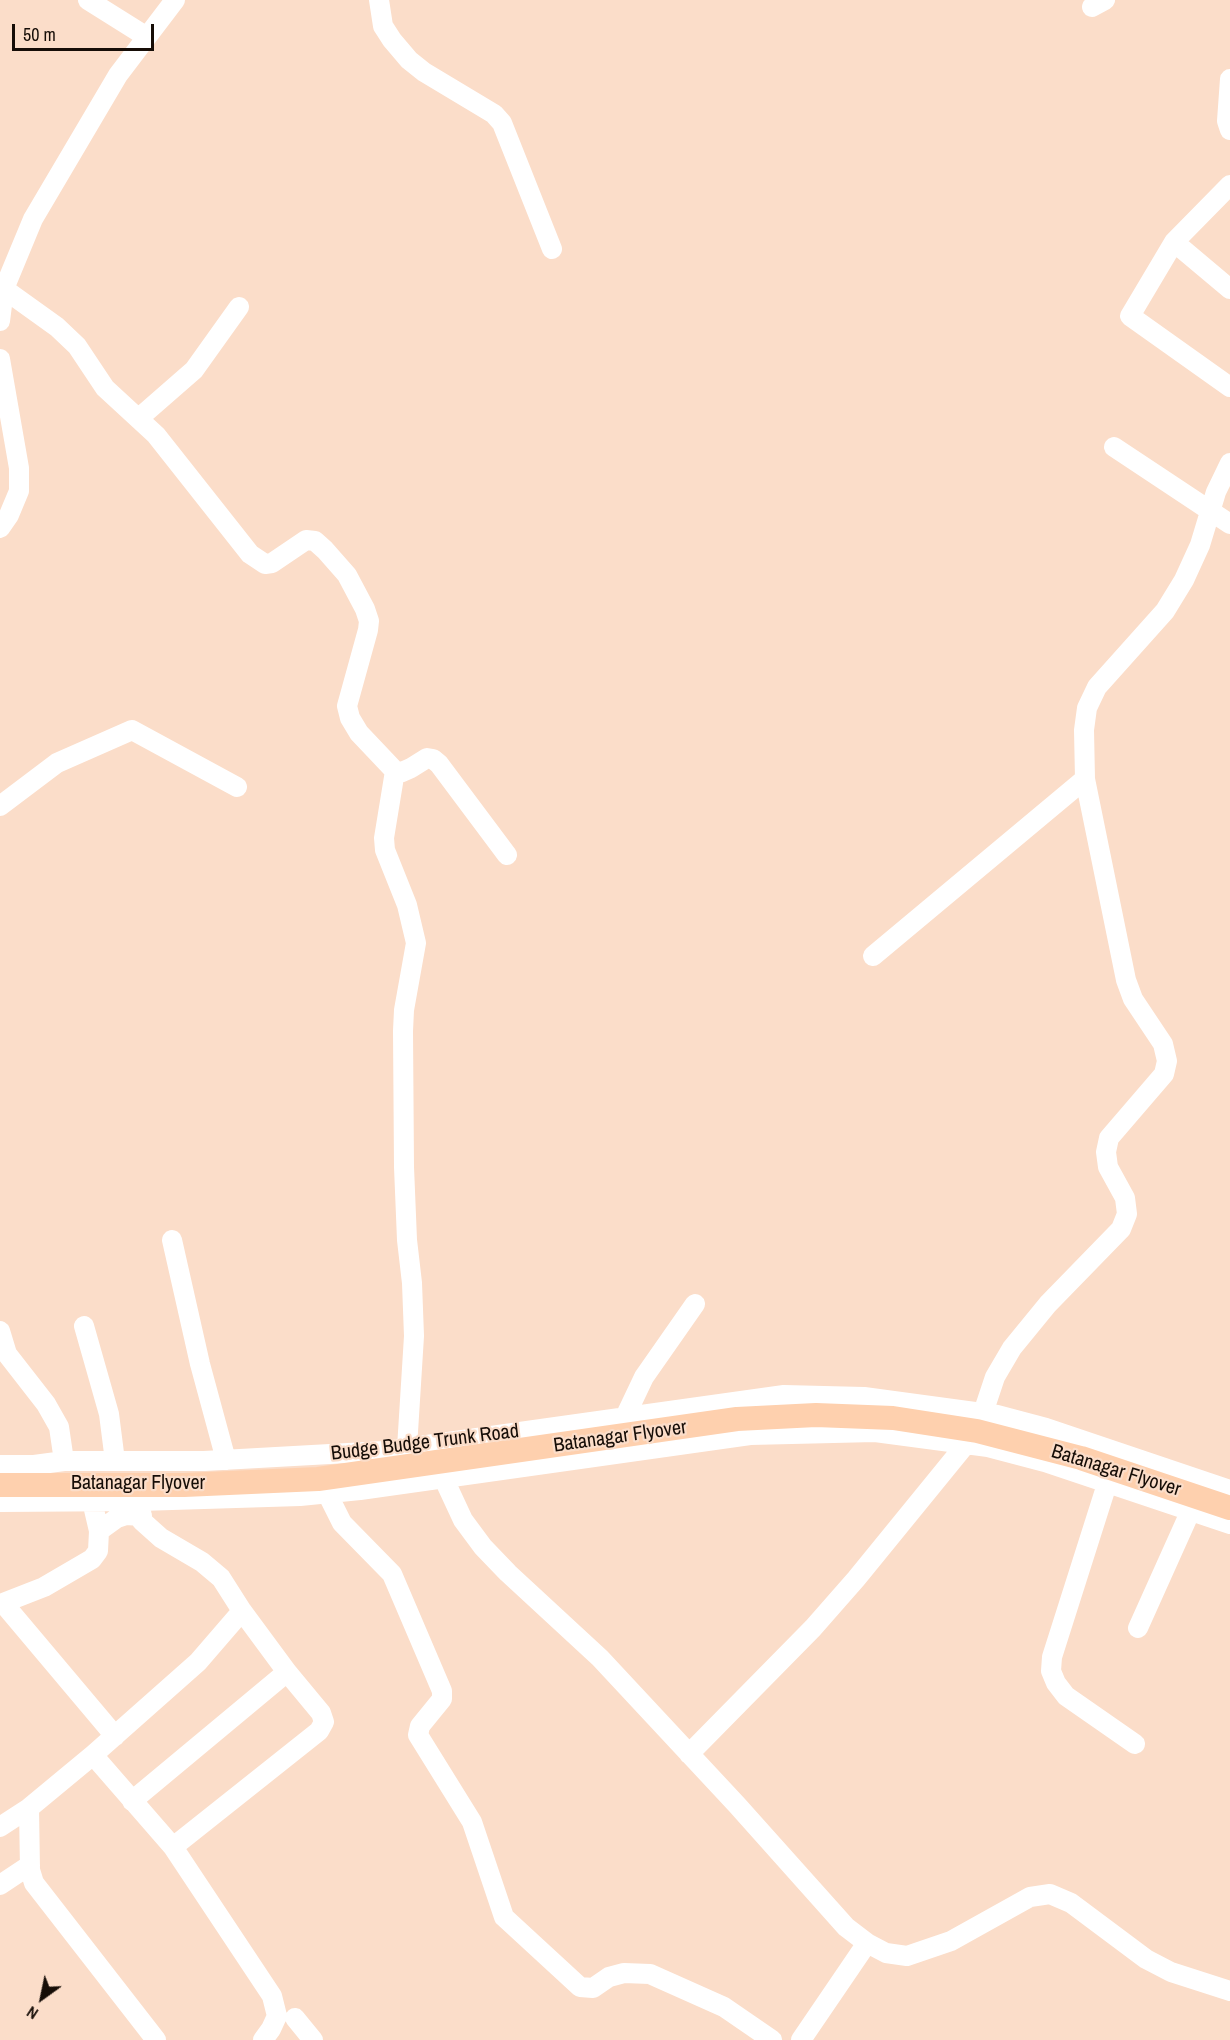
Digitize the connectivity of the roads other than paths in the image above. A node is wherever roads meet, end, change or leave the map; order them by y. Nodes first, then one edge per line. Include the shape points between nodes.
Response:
1 (88, 0) edge
2 (175, 0) edge
3 (379, 0) edge
4 (147, 37) junction
5 (1230, 79) edge
6 (1230, 130) edge
7 (1230, 185) edge
8 (1174, 242) junction
9 (552, 249) dead end
10 (4, 289) junction
11 (1230, 289) edge
12 (239, 307) dead end
13 (0, 321) edge
14 (0, 359) edge
15 (1230, 387) edge
16 (139, 418) junction
17 (1114, 447) dead end
18 (1230, 463) edge
19 (1210, 511) junction
20 (1230, 524) edge
21 (0, 528) edge
22 (395, 771) junction
23 (1085, 779) junction
24 (237, 787) dead end
25 (0, 806) edge
26 (507, 855) dead end
27 (873, 956) dead end
28 (172, 1240) dead end
29 (695, 1304) dead end
30 (84, 1326) dead end
31 (0, 1331) edge
32 (983, 1413) junction
33 (625, 1417) junction
34 (966, 1444) junction
35 (407, 1448) junction
36 (226, 1460) junction
37 (64, 1461) junction
38 (115, 1461) junction
39 (136, 1461) junction
40 (0, 1465) edge
41 (443, 1477) junction
42 (1107, 1484) junction
43 (0, 1485) edge
44 (1230, 1490) edge
45 (327, 1493) junction
46 (92, 1501) junction
47 (0, 1502) edge
48 (1230, 1508) edge
49 (141, 1509) junction
50 (1191, 1510) junction
51 (1230, 1524) edge
52 (99, 1531) junction
53 (242, 1611) junction
54 (1138, 1628) dead end
55 (287, 1672) junction
56 (115, 1736) junction
57 (1135, 1744) dead end
58 (689, 1754) junction
59 (93, 1755) junction
60 (132, 1801) junction
61 (29, 1808) junction
62 (0, 1827) edge
63 (173, 1847) junction
64 (30, 1865) junction
65 (0, 1885) edge
66 (867, 1943) junction
67 (1230, 1991) edge
68 (295, 2018) dead end
69 (156, 2040) edge
70 (263, 2040) edge
71 (313, 2040) edge
72 (772, 2040) edge
73 (801, 2040) edge

1 - 4 street
2 - 4 street
3 - 9 street via 383,26 409,60 502,123
4 - 10 street via 118,75 33,219
5 - 6 street
7 - 8 street
8 - 11 street
8 - 15 street via 1130,316
10 - 13 street
10 - 16 street via 66,335 113,398
12 - 16 street via 194,370
14 - 21 street via 19,468 19,492
16 - 22 street via 258,561 272,563 306,540 326,550 347,576 369,621 350,691 350,718
17 - 19 street
18 - 19 street
19 - 20 street
19 - 23 street via 1200,545 1170,604 1097,687 1086,708
22 - 26 street via 402,772 427,758 433,759
22 - 35 street via 385,850 407,905 416,943 403,1031 404,1167 414,1306
23 - 27 street
23 - 32 street via 1126,980 1133,999 1163,1044 1167,1061 1164,1074 1109,1138 1108,1167 1125,1198 1127,1214 1121,1229 1048,1304 1012,1348 995,1377
24 - 25 street via 132,730 57,764
28 - 36 street
29 - 33 street via 644,1377
30 - 38 street via 109,1414
31 - 37 street via 6,1354 59,1426
32 - 33 street, Budge Budge Trunk Road via 864,1397 784,1395
32 - 34 street
32 - 44 street, Budge Budge Trunk Road via 1046,1428
33 - 35 street, Budge Budge Trunk Road
34 - 41 street, Budge Budge Trunk Road via 875,1432 750,1435
34 - 42 street, Budge Budge Trunk Road via 1045,1462
34 - 58 street via 813,1628
35 - 36 street, Budge Budge Trunk Road
36 - 39 street, Budge Budge Trunk Road
37 - 38 street, Budge Budge Trunk Road
37 - 40 street, Budge Budge Trunk Road
38 - 39 street, Budge Budge Trunk Road
39 - 49 street
41 - 45 street, Budge Budge Trunk Road
41 - 58 street via 463,1520 483,1547 600,1658
42 - 50 street, Budge Budge Trunk Road
42 - 57 street via 1052,1657 1051,1671 1066,1696
43 - 48 main road, Batanagar Flyover via 184,1485 318,1479 738,1419 816,1415 893,1418 977,1431 1081,1458
45 - 49 street, Budge Budge Trunk Road
45 - 72 street via 342,1523 392,1574 442,1691 442,1699 420,1726 418,1735 472,1822 504,1917 580,1987 593,1988 624,1973 650,1974 724,2007
46 - 47 street, Budge Budge Trunk Road
46 - 49 street, Budge Budge Trunk Road
46 - 52 street
49 - 52 street via 117,1518
49 - 53 street via 142,1521 150,1530 221,1578
50 - 51 street, Budge Budge Trunk Road
50 - 54 street
52 - 56 street via 98,1551 92,1559 44,1587 3,1603
53 - 55 street
53 - 56 street via 198,1662
55 - 60 street
55 - 63 street via 321,1713 324,1722 319,1731
56 - 59 street
58 - 66 street via 846,1927
59 - 60 street
59 - 61 street
60 - 63 street
61 - 62 street
61 - 64 street
63 - 70 street via 272,1996 277,2016
64 - 65 street
64 - 69 street via 34,1883
66 - 67 street via 886,1953 907,1956 951,1941 1030,1897 1050,1894 1071,1903 1146,1959 1171,1972
66 - 73 street
68 - 71 street

